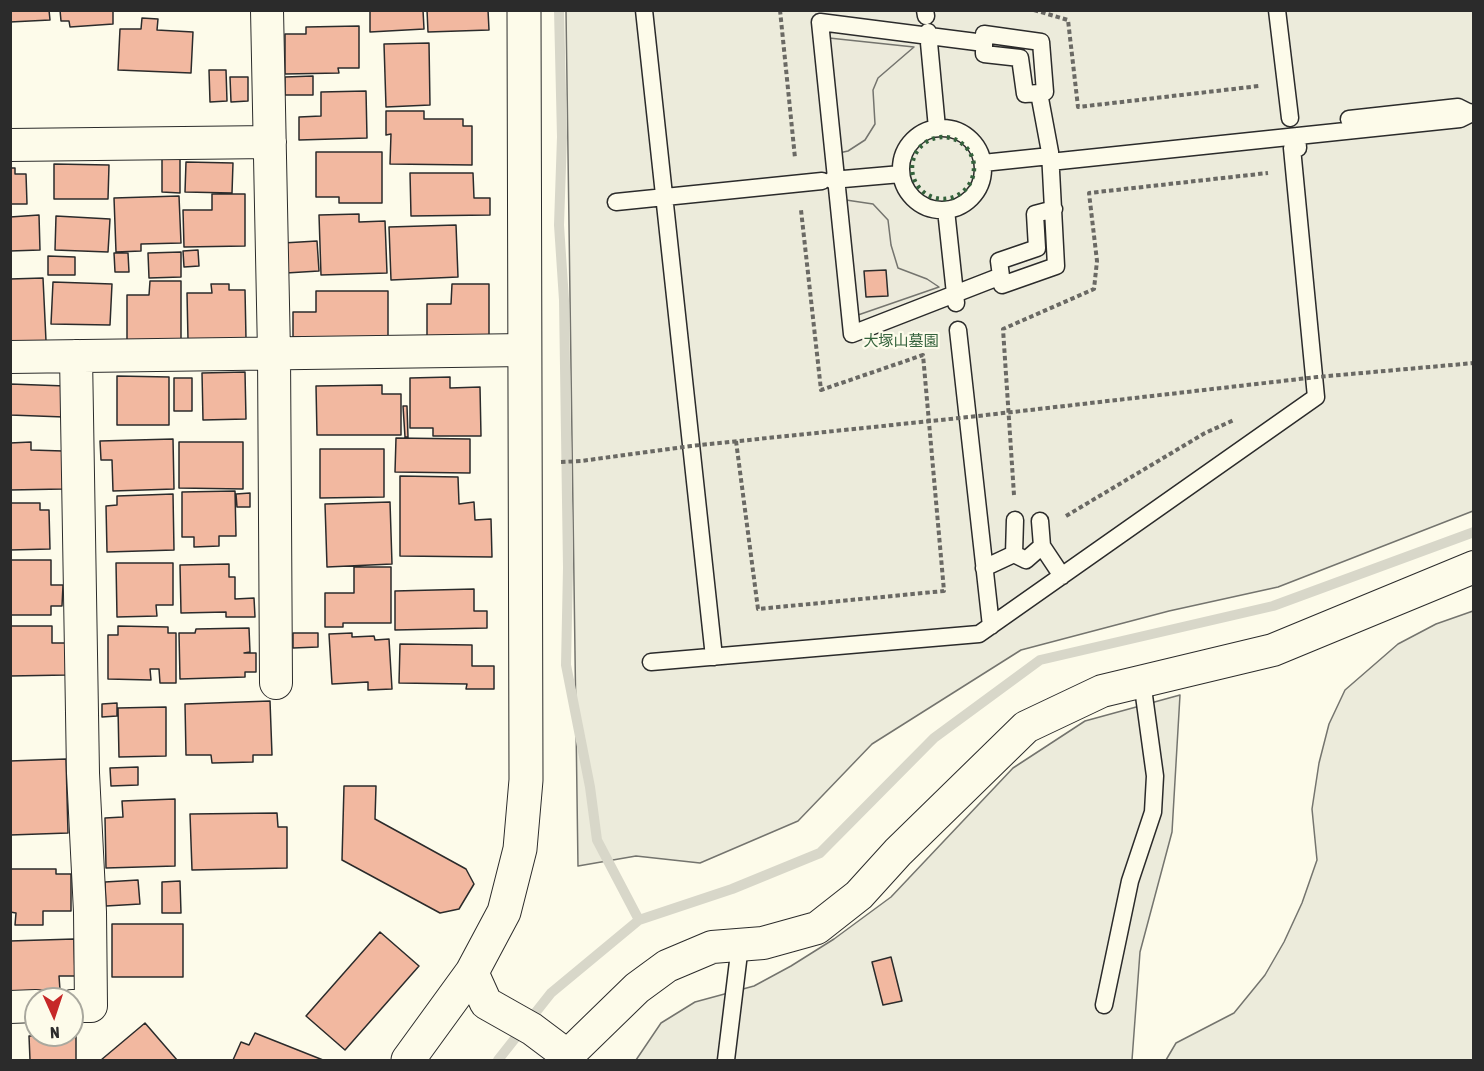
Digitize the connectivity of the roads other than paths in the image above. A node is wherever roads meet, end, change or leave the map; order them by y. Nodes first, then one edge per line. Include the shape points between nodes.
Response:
1 (267, 10) edge
2 (525, 10) edge
3 (644, 10) edge
4 (1277, 10) edge
5 (927, 24) edge
6 (984, 43) junction
7 (1039, 93) junction
8 (1472, 112) edge
9 (1290, 118) dead end
10 (1379, 122) junction
11 (937, 128) junction
12 (1297, 136) junction
13 (1206, 140) junction
14 (270, 142) junction
15 (10, 145) edge
16 (1050, 157) junction
17 (983, 163) junction
18 (901, 174) junction
19 (830, 181) junction
20 (664, 198) junction
21 (616, 202) dead end
22 (1053, 209) junction
23 (946, 210) junction
24 (1001, 276) junction
25 (956, 299) junction
26 (958, 330) dead end
27 (525, 350) junction
28 (274, 353) junction
29 (76, 356) junction
30 (10, 357) edge
31 (1015, 520) road end
32 (1040, 521) road end
33 (1042, 546) junction
34 (1014, 554) junction
35 (1473, 567) edge
36 (984, 568) junction
37 (1062, 576) junction
38 (991, 626) junction
39 (714, 657) junction
40 (651, 662) dead end
41 (1142, 681) junction
42 (276, 683) dead end
43 (740, 945) junction
44 (472, 972) junction
45 (1104, 1005) dead end
46 (84, 1006) edge
47 (566, 1058) edge
48 (408, 1060) edge
49 (726, 1060) edge

1 - 14 street
2 - 27 street
3 - 20 lane
4 - 9 lane
5 - 6 lane
5 - 11 lane
5 - 19 lane via 820,22
6 - 7 lane via 984,54 1020,57 1025,94
6 - 7 lane via 984,34 1041,42 1045,92
7 - 16 lane
8 - 10 lane via 1460,118
10 - 12 lane
10 - 13 lane
11 - 17 lane via 955,129 970,138
11 - 18 lane via 918,135 906,148
12 - 13 lane
12 - 37 lane via 1298,148 1292,148 1316,397
13 - 16 lane
14 - 15 street
14 - 28 street
16 - 17 lane
16 - 22 lane
17 - 23 lane via 981,186 968,202
18 - 19 lane
18 - 23 lane via 909,194 921,205
19 - 20 lane
19 - 25 lane via 852,334
20 - 21 lane
20 - 39 lane
22 - 24 lane via 1035,214 1037,248 999,261
22 - 24 lane via 1056,266 1002,285
23 - 25 lane
24 - 25 lane
26 - 36 lane
27 - 28 street
27 - 44 street via 526,780 520,849 504,912
28 - 29 street
28 - 42 street
29 - 30 street
29 - 46 street via 83,772 90,912 91,1006
31 - 34 lane
32 - 33 lane
33 - 34 lane via 1026,560
33 - 37 lane
34 - 36 lane
35 - 41 street via 1273,650
36 - 38 lane
37 - 38 lane
38 - 39 lane via 979,634
39 - 40 lane
41 - 43 street via 1102,691 1026,727 859,895 817,928 763,943
41 - 45 lane via 1155,776 1154,812 1130,881
43 - 47 street via 712,948 668,966 637,988
43 - 49 lane
44 - 47 street via 486,1003 532,1029
44 - 48 street

